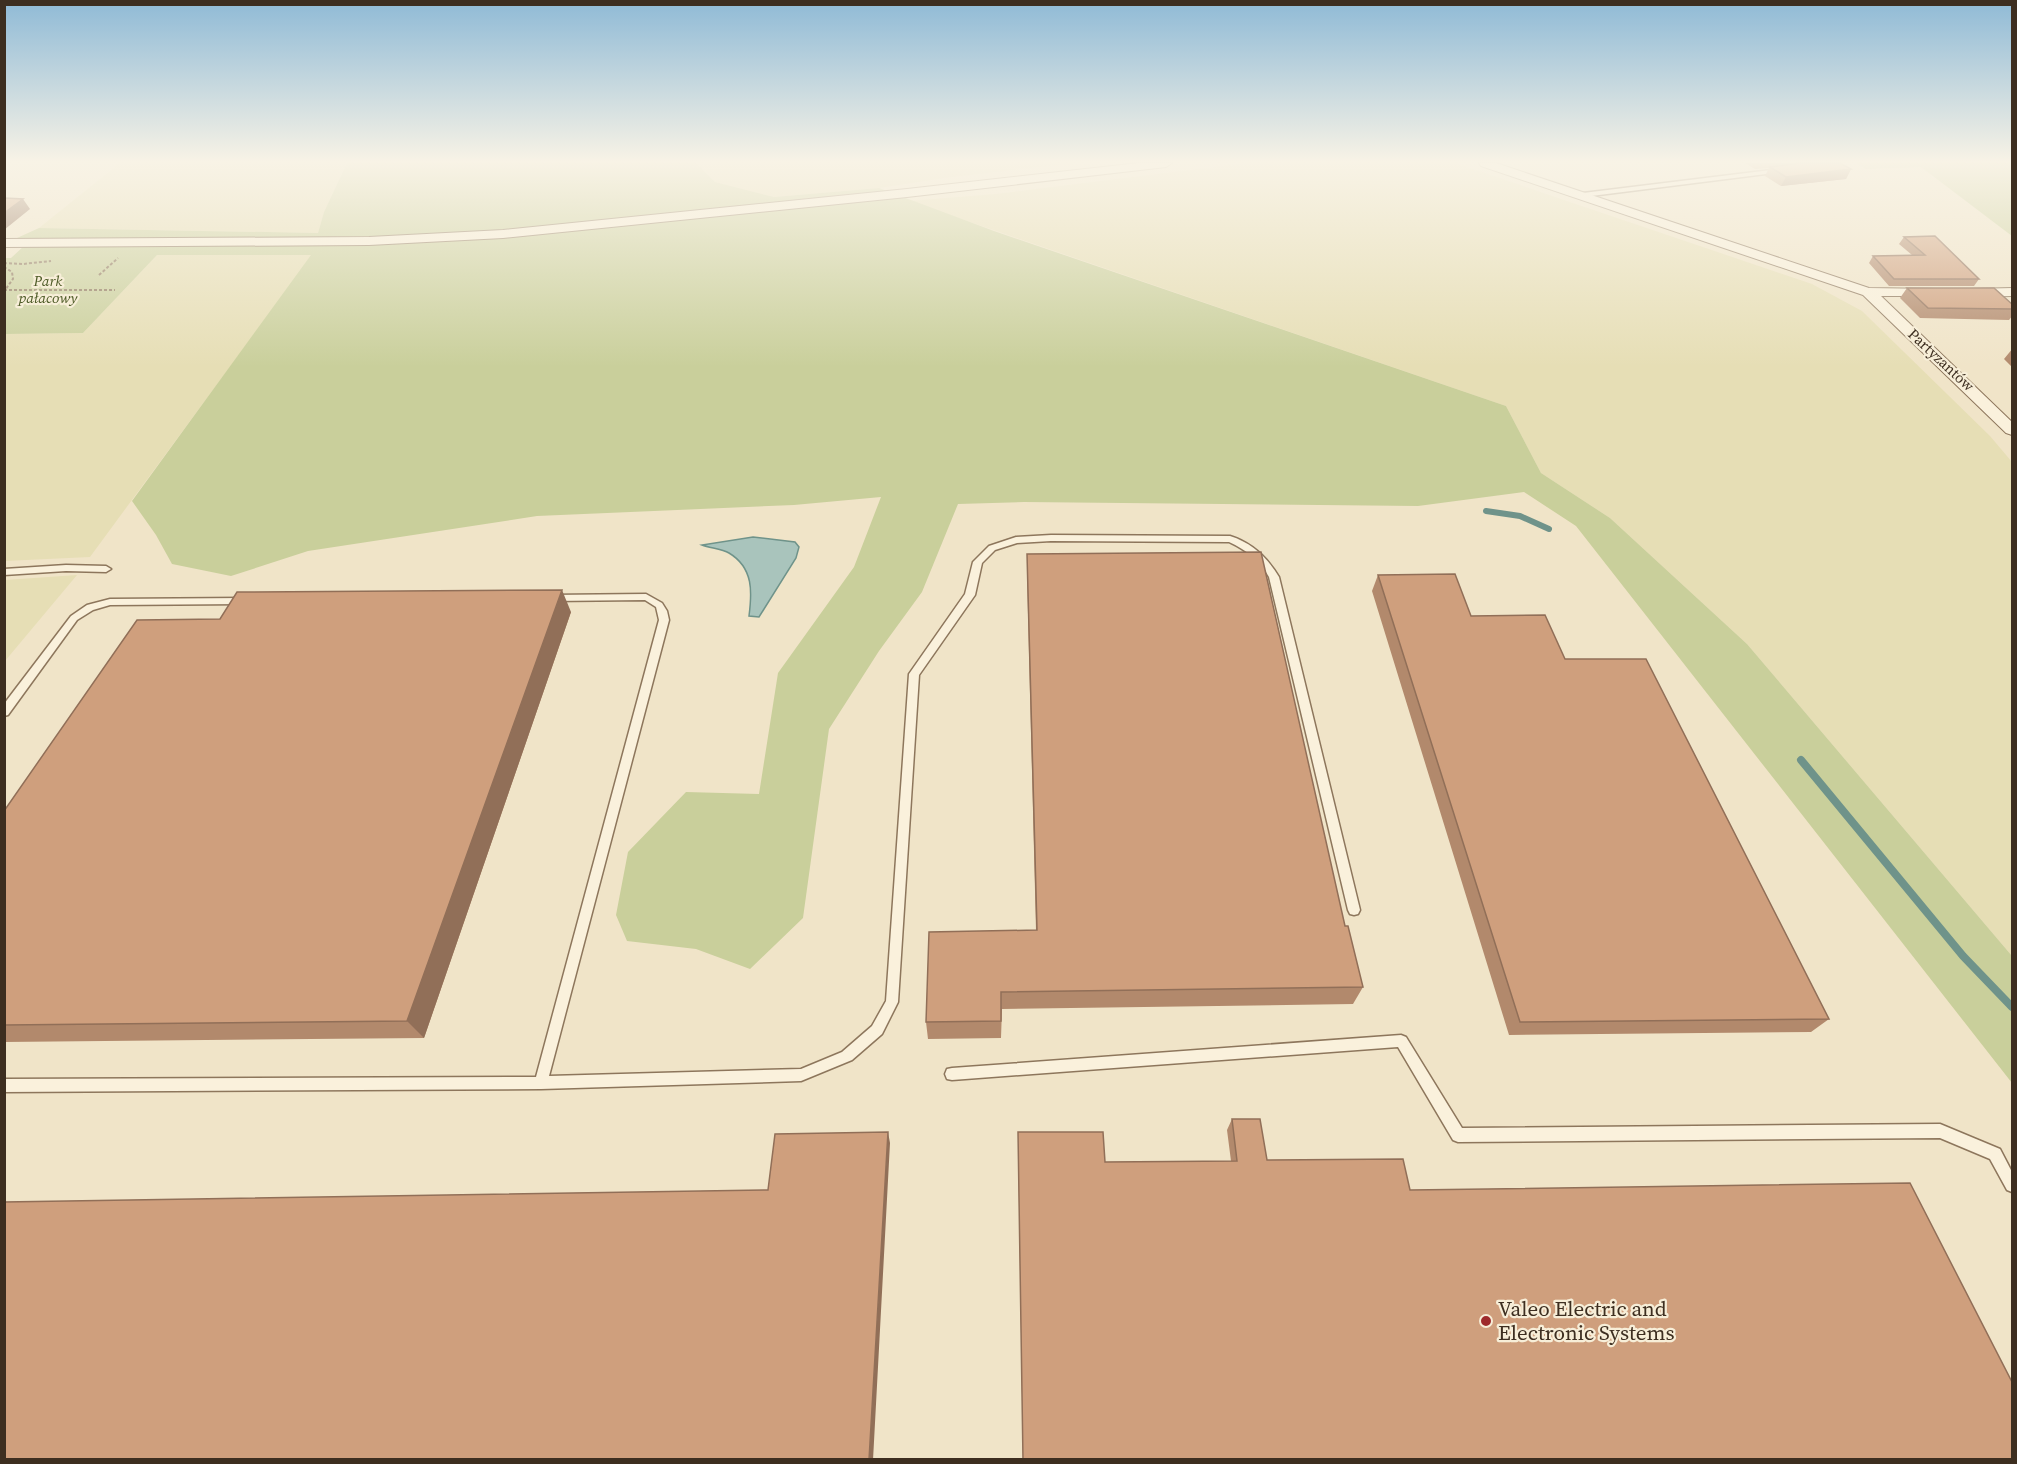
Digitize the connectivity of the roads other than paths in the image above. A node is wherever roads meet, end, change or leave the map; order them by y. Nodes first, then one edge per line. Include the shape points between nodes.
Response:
1 (527, 231) edge
2 (1690, 231) edge
3 (4, 243) edge
4 (1868, 292) junction
5 (2013, 292) edge
6 (2013, 430) edge
7 (106, 569) dead end
8 (4, 572) edge
9 (538, 598) edge
10 (253, 601) edge
11 (4, 712) edge
12 (1354, 910) dead end
13 (952, 1074) dead end
14 (541, 1083) junction
15 (4, 1086) edge
16 (2013, 1185) edge

1 - 3 street via 369,241
2 - 4 street
4 - 5 street
4 - 6 street, Partyzantów
7 - 8 lane
9 - 14 lane via 645,597 657,602 664,620
10 - 11 lane via 110,602 90,607 74,618
12 - 14 lane via 1274,577 1261,558 1230,539 1016,540 992,548 978,562 970,594 914,674 892,1002 877,1030 847,1056 801,1075
13 - 16 lane via 1401,1041 1458,1135 1940,1131 1995,1154
14 - 15 lane

